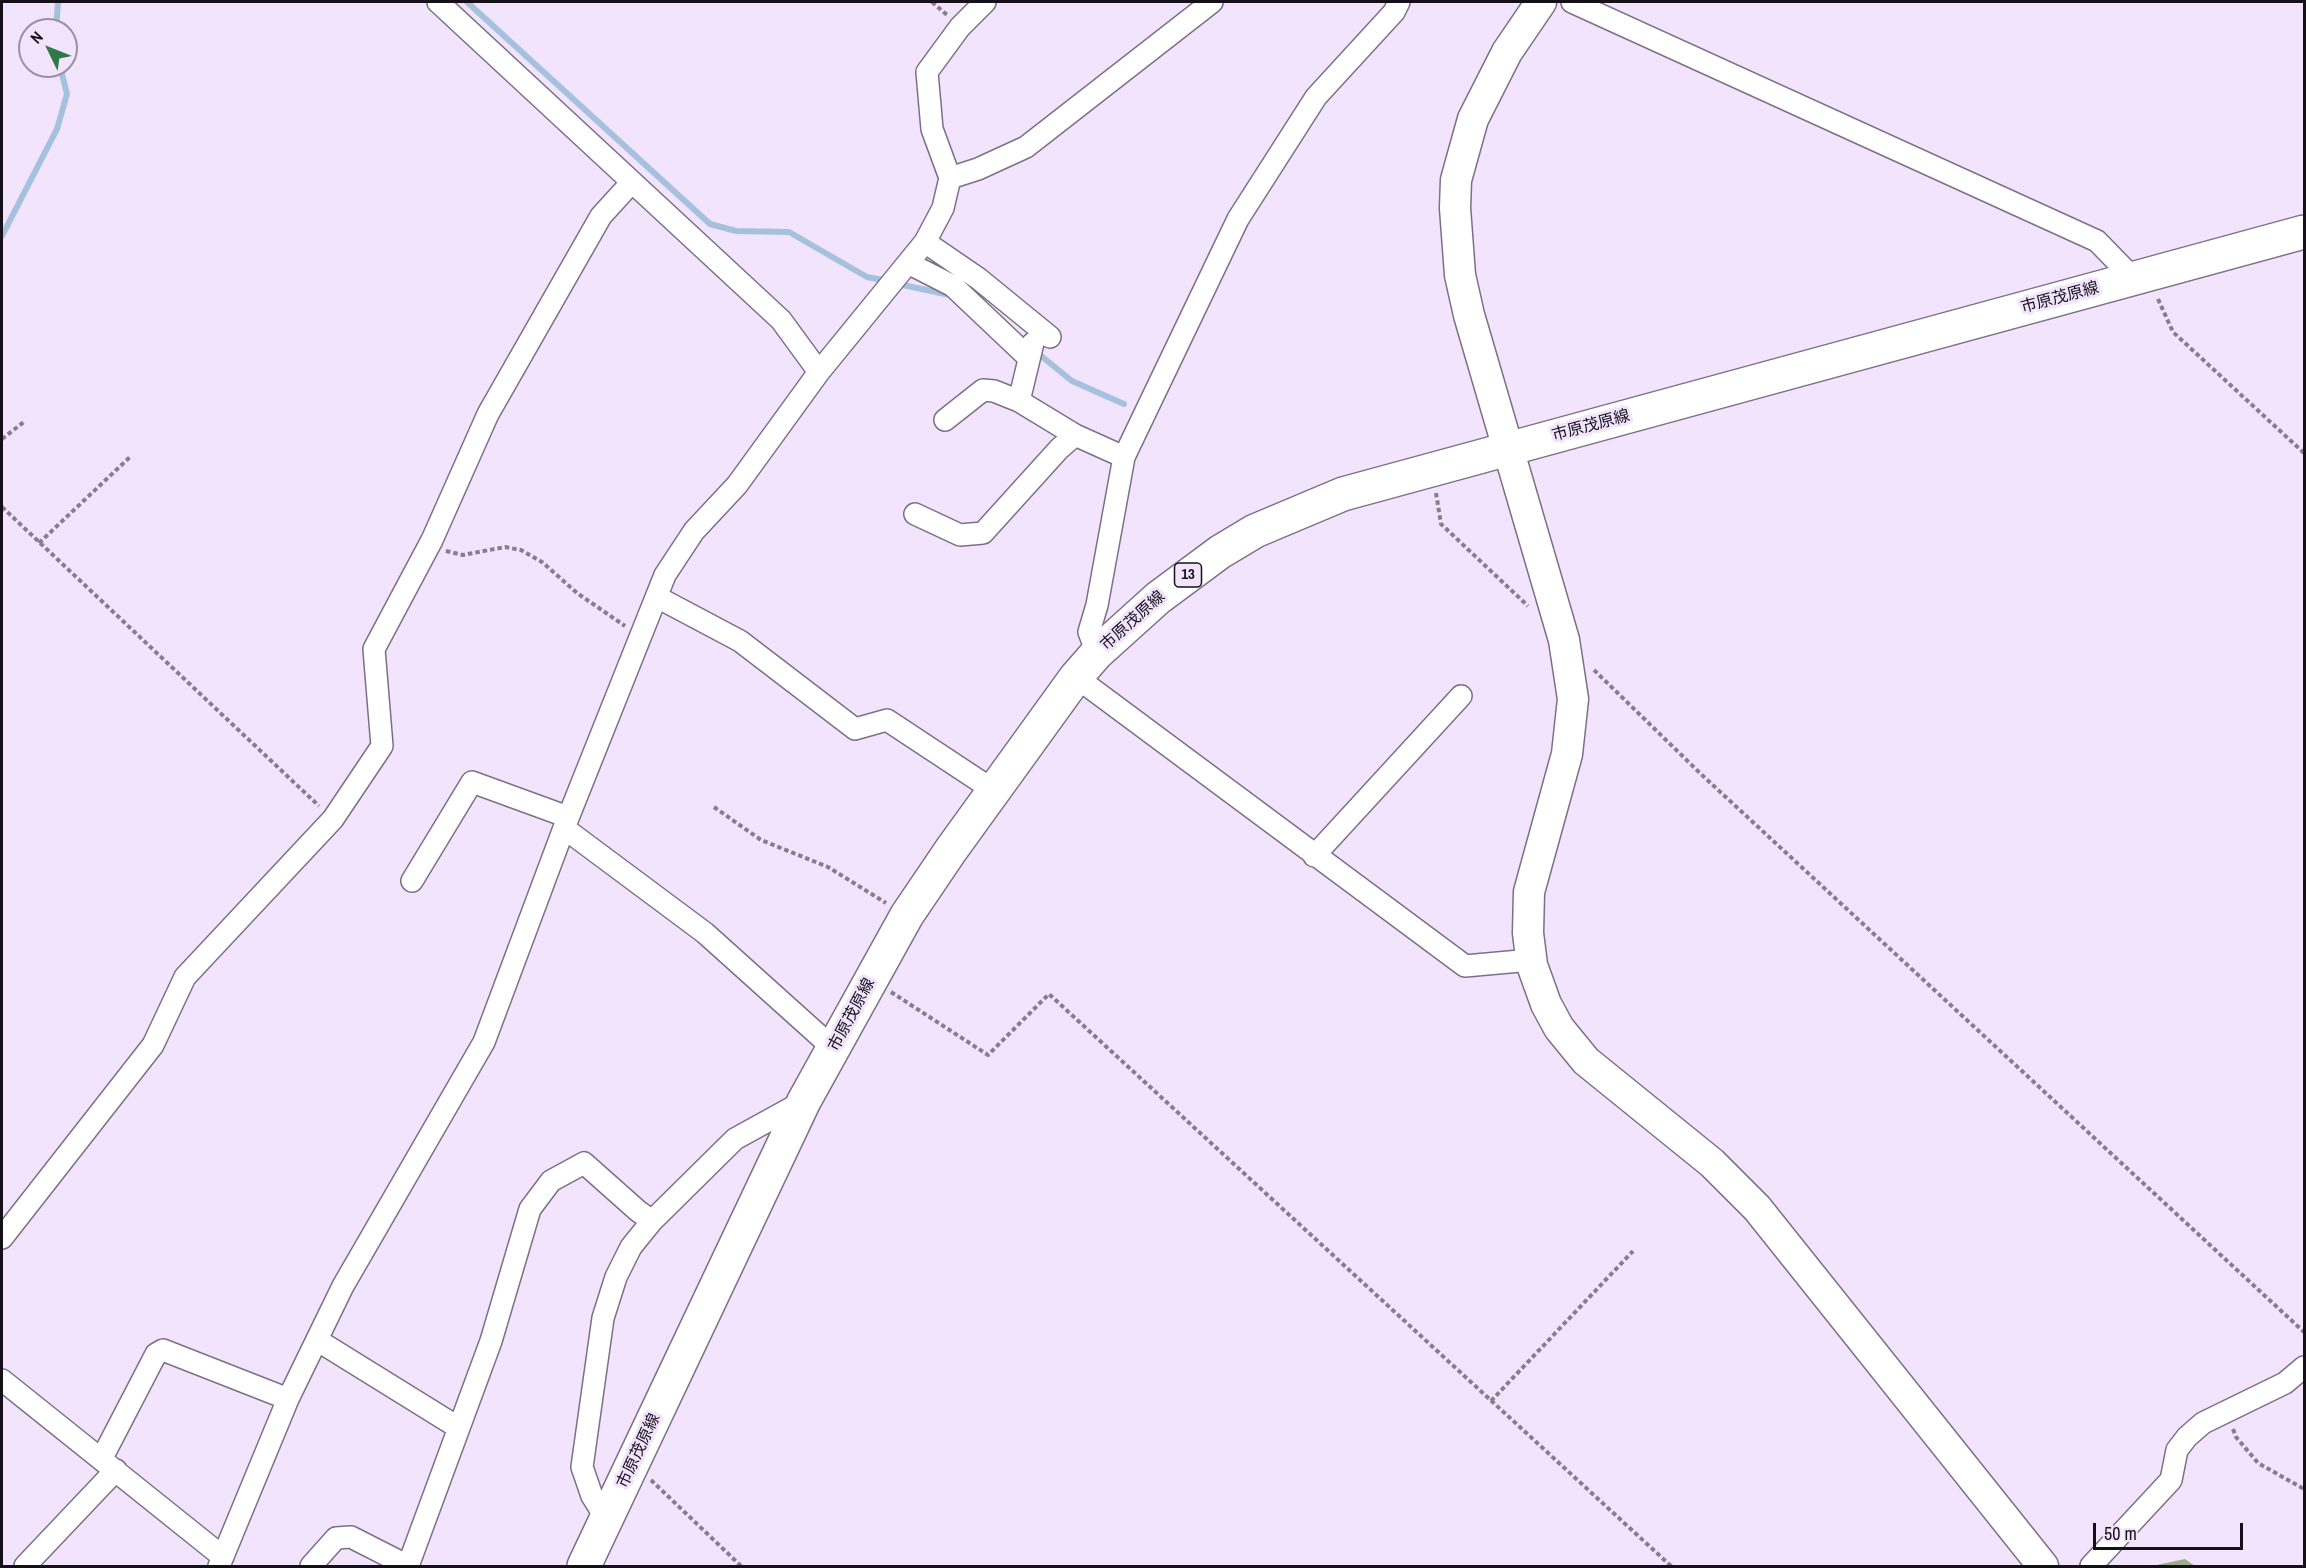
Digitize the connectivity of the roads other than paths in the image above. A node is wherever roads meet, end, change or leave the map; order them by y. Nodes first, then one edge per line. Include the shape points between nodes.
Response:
1 (438, 2) edge
2 (985, 2) edge
3 (1212, 2) edge
4 (1399, 2) edge
5 (1541, 2) edge
6 (1572, 2) edge
7 (950, 178) junction
8 (632, 182) junction
9 (2304, 232) edge
10 (925, 242) junction
11 (908, 263) junction
12 (2141, 276) junction
13 (1028, 357) junction
14 (819, 372) junction
15 (1019, 401) junction
16 (945, 420) dead end
17 (1076, 435) junction
18 (1507, 449) junction
19 (1125, 457) junction
20 (915, 514) dead end
21 (657, 597) junction
22 (1097, 653) junction
23 (1076, 677) junction
24 (1461, 696) dead end
25 (993, 790) junction
26 (566, 822) junction
27 (1314, 856) junction
28 (412, 881) dead end
29 (1531, 960) junction
30 (834, 1049) junction
31 (804, 1101) junction
32 (652, 1221) junction
33 (2, 1238) edge
34 (317, 1340) junction
35 (2304, 1367) edge
36 (2, 1380) edge
37 (288, 1399) junction
38 (459, 1428) junction
39 (109, 1464) junction
40 (607, 1520) junction
41 (221, 1562) edge
42 (25, 1566) edge
43 (311, 1566) edge
44 (408, 1566) edge
45 (584, 1566) edge
46 (2043, 1566) edge
47 (2091, 1566) edge

1 - 8 street
2 - 7 street via 960,27 927,72 932,129
3 - 7 street via 1026,147
4 - 19 street via 1316,97 1238,219
5 - 18 street via 1488,87 1464,146 1456,180 1460,275
6 - 12 street via 2097,241
7 - 10 street via 943,208
8 - 14 street via 781,320
8 - 33 street via 601,216 538,322 488,414 432,540 374,649 382,746 333,819 185,977 153,1045
9 - 12 main road, 市原茂原線 / 13
10 - 11 street
10 - 13 street via 979,279 1044,333
11 - 13 street via 953,286
11 - 14 street
12 - 18 main road, 市原茂原線 / 13
13 - 15 street
14 - 21 street via 737,485 694,531 665,576
15 - 16 street via 983,390
15 - 17 street
17 - 19 street
17 - 20 street via 983,533 960,535
18 - 22 main road, 市原茂原線 / 13 via 1343,494 1255,531 1158,598
18 - 29 street via 1564,640 1573,699 1567,754 1529,892
19 - 22 street via 1089,633
21 - 25 street via 740,641 855,729 887,720
21 - 26 street
22 - 23 main road, 市原茂原線 / 13
23 - 25 main road, 市原茂原線 / 13
23 - 27 street
24 - 27 street
25 - 30 main road, 市原茂原線 / 13 via 907,915
26 - 28 street via 472,782
26 - 30 street via 705,933
26 - 34 street via 484,1042 342,1286
27 - 29 street via 1465,966
29 - 46 street via 1559,1028 1586,1061 1712,1163 1757,1208
30 - 31 main road, 市原茂原線 / 13
31 - 32 street via 735,1139
31 - 40 main road, 市原茂原線 / 13
32 - 38 street via 584,1163 551,1180 530,1209 491,1341
32 - 40 street via 626,1257 603,1318 582,1467 592,1496
34 - 37 street
34 - 38 street
35 - 47 street via 2285,1383 2204,1423 2187,1437 2177,1450 2171,1480
36 - 39 street
37 - 39 street via 163,1350 156,1354
37 - 41 street
38 - 44 street
39 - 41 street
39 - 42 street
40 - 45 main road, 市原茂原線 / 13
43 - 44 street via 336,1538 351,1537

